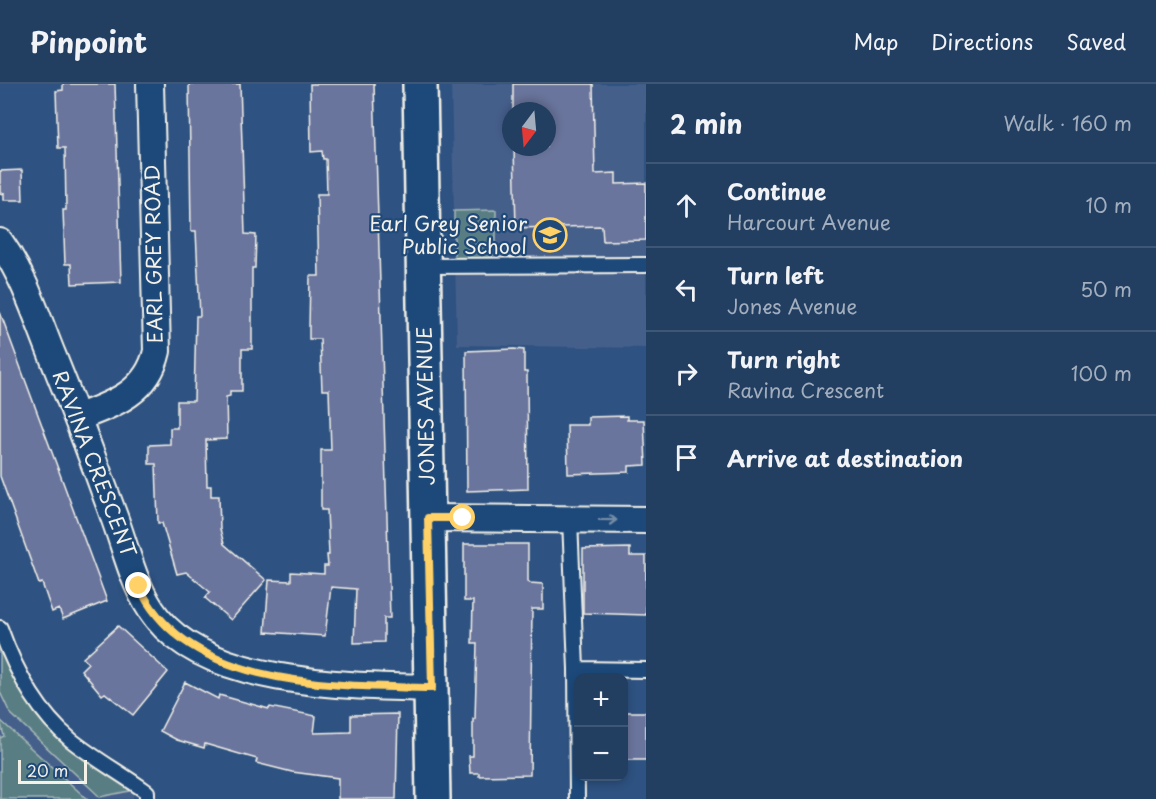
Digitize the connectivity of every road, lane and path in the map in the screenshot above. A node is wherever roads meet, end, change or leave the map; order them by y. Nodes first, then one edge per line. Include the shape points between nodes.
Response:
1 (150, 84) edge
2 (420, 84) edge
3 (0, 242) edge
4 (646, 265) edge
5 (424, 266) junction
6 (79, 417) junction
7 (428, 518) junction
8 (570, 519) junction
9 (646, 520) edge
10 (0, 628) edge
11 (576, 669) junction
12 (646, 670) edge
13 (432, 688) junction
14 (147, 799) edge
15 (433, 799) edge
16 (577, 799) edge

1 - 6 street, EARL GREY ROAD via 157,351 149,375 140,387 107,407
2 - 5 street, JONES AVENUE
3 - 6 street, RAVINA CRESCENT via 28,293
4 - 5 lane
5 - 7 street, JONES AVENUE
6 - 13 street, RAVINA CRESCENT via 143,595 159,620 178,637 201,651 268,674 344,686
7 - 8 street
7 - 13 street, JONES AVENUE
8 -> 9 street
8 - 11 lane
10 - 14 lane via 28,690 49,718 71,740 147,792
11 - 12 lane
11 - 16 lane
13 - 15 street, JONES AVENUE

